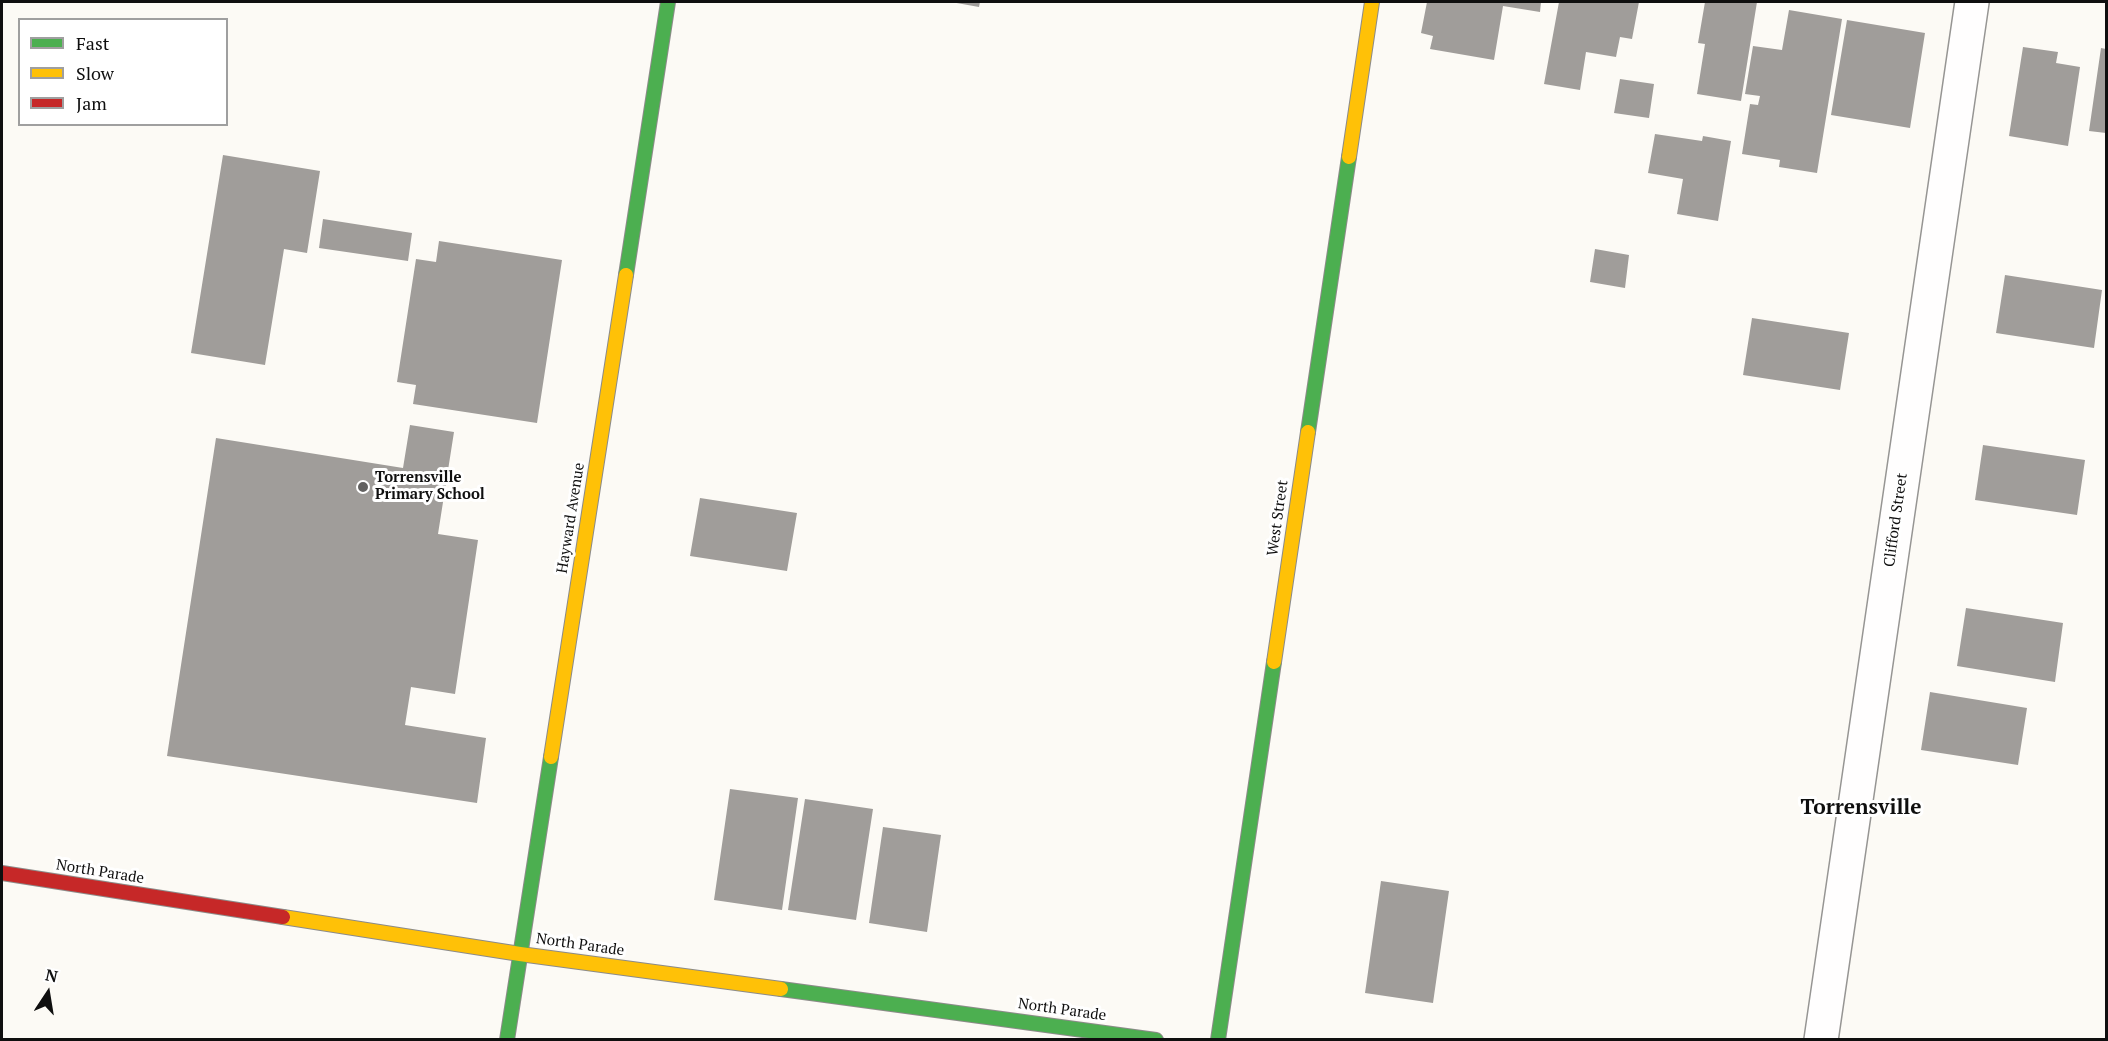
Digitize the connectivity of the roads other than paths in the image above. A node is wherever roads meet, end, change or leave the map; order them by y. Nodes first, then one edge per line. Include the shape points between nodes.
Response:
1 (668, 2) edge
2 (1372, 2) edge
3 (1972, 2) edge
4 (2, 873) edge
5 (520, 954) junction
6 (507, 1040) edge
7 (1156, 1040) edge
8 (1218, 1040) edge
9 (1821, 1040) edge

1 - 5 street, Hayward Avenue
2 - 8 street, West Street
3 - 9 street, Clifford Street
4 - 5 street, North Parade
5 - 6 street, Hayward Avenue
5 - 7 street, North Parade

